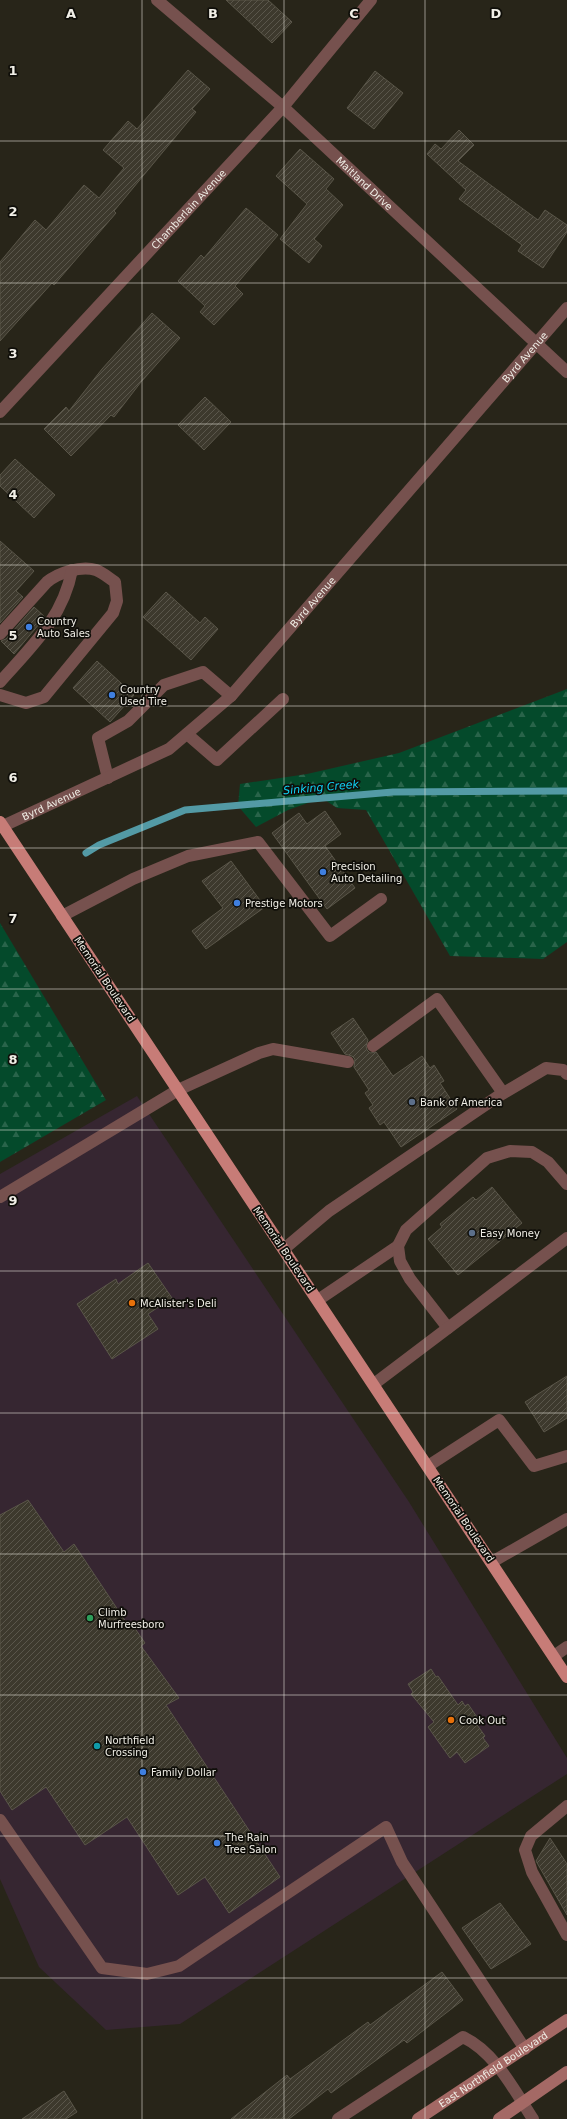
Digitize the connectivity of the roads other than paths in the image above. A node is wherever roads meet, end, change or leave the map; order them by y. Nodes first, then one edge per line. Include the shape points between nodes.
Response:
1 (157, 0) edge
2 (371, 0) edge
3 (283, 107) junction
4 (567, 308) edge
5 (536, 343) junction
6 (567, 372) edge
7 (0, 412) edge
8 (72, 570) junction
9 (0, 634) edge
10 (0, 682) edge
11 (0, 695) edge
12 (232, 696) junction
13 (283, 699) dead end
14 (187, 734) junction
15 (108, 778) junction
16 (2, 828) edge
17 (381, 899) dead end
18 (62, 916) junction
19 (373, 1046) dead end
20 (348, 1062) dead end
21 (567, 1074) edge
22 (178, 1090) junction
23 (503, 1093) junction
24 (567, 1184) edge
25 (0, 1197) edge
26 (567, 1238) edge
27 (398, 1246) junction
28 (284, 1249) junction
29 (318, 1300) junction
30 (448, 1328) junction
31 (374, 1384) junction
32 (567, 1456) edge
33 (428, 1466) junction
34 (567, 1519) edge
35 (492, 1562) junction
36 (567, 1647) edge
37 (554, 1656) junction
38 (567, 1677) edge
39 (567, 1806) edge
40 (0, 1820) edge
41 (567, 1935) edge
42 (567, 2020) edge
43 (524, 2049) junction
44 (498, 2066) junction
45 (567, 2072) edge
46 (523, 2103) junction
47 (338, 2119) edge
48 (418, 2119) edge
49 (499, 2119) edge
50 (533, 2119) edge

1 - 3 street, Maitland Drive
2 - 3 street, Chamberlain Avenue
3 - 5 street, Maitland Drive
3 - 7 street, Chamberlain Avenue
4 - 5 street, Byrd Avenue
5 - 6 street, Maitland Drive
5 - 12 street, Byrd Avenue
8 - 9 street via 46,582
8 - 10 street via 68,590 56,615
8 - 11 street via 95,570 115,582 117,601 114,613 44,697 26,703
12 - 14 street, Byrd Avenue
12 - 15 street via 203,672 164,685 128,721 98,738
13 - 14 street via 217,760
14 - 15 street, Byrd Avenue via 169,750
15 - 16 street, Byrd Avenue
16 - 18 main road, Memorial Boulevard
17 - 18 street via 330,936 258,842 188,856 133,879
18 - 22 main road, Memorial Boulevard
19 - 23 street via 438,999
20 - 22 street via 273,1049
21 - 23 street via 563,1070 546,1068
22 - 25 street
22 - 28 main road, Memorial Boulevard
23 - 28 street via 329,1211
24 - 27 street via 548,1162 532,1152 510,1151 487,1158 406,1230
26 - 30 street
27 - 29 street
27 - 30 street via 400,1261 410,1279
28 - 29 main road, Memorial Boulevard
29 - 31 main road, Memorial Boulevard
30 - 31 street
31 - 33 main road, Memorial Boulevard
32 - 33 street via 534,1466 499,1420
33 - 35 main road, Memorial Boulevard
34 - 35 street
35 - 37 main road, Memorial Boulevard
36 - 37 street
37 - 38 main road, Memorial Boulevard
39 - 41 street via 531,1836 526,1850 532,1872
40 - 43 street via 102,1968 147,1974 179,1966 386,1827 402,1862
42 - 43 main road, East Northfield Boulevard
43 - 44 main road, East Northfield Boulevard
44 - 46 street
44 - 47 street via 474,2042 463,2037
44 - 48 main road, East Northfield Boulevard
45 - 46 main road
46 - 49 main road
46 - 50 street

